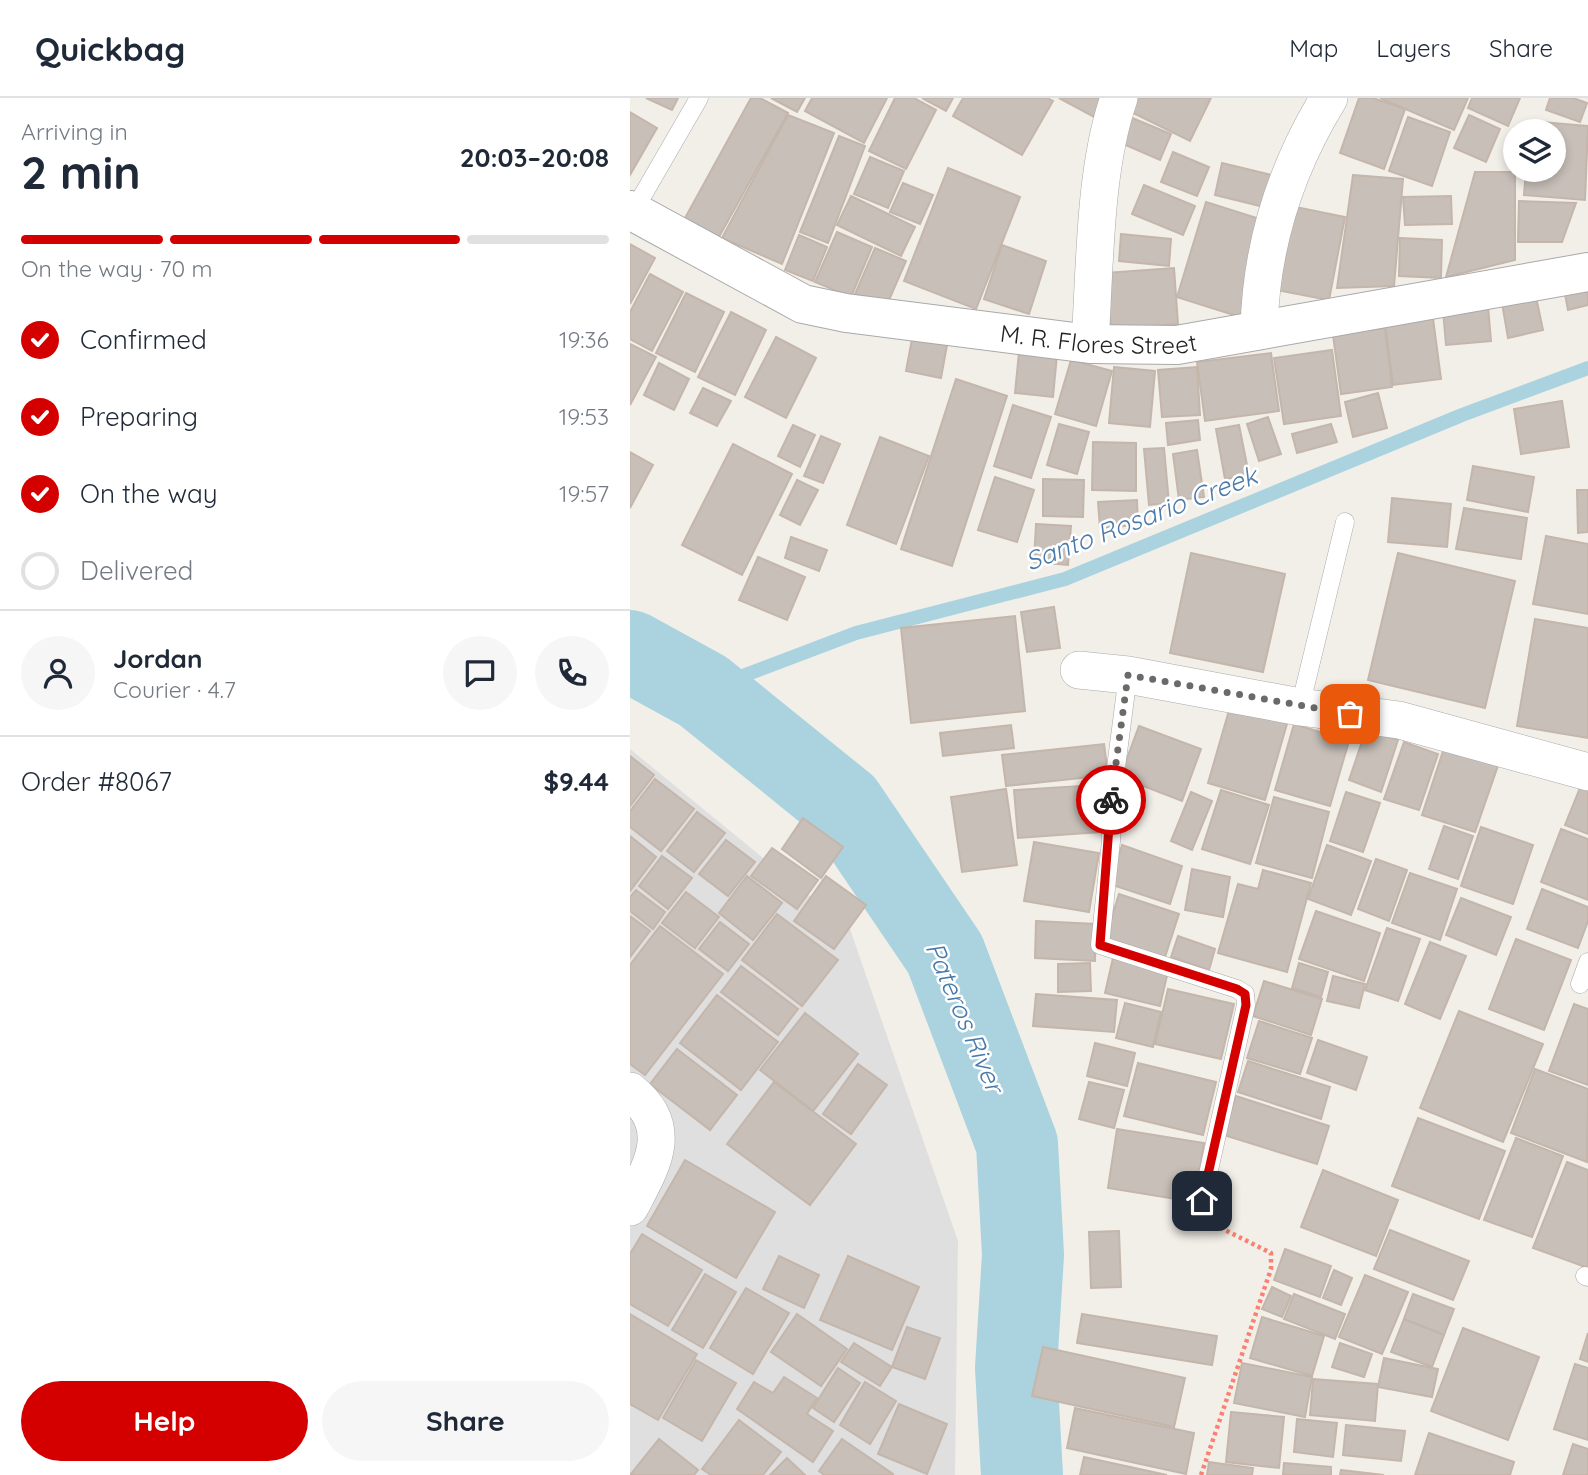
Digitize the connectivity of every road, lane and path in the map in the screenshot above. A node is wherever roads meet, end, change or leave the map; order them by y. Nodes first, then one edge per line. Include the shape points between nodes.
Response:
1 (699, 98) edge
2 (1119, 98) edge
3 (1329, 98) edge
4 (631, 211) edge
5 (1588, 272) edge
6 (1259, 329) junction
7 (1090, 344) junction
8 (1345, 522) dead end
9 (1079, 670) dead end
10 (1128, 675) junction
11 (1300, 707) junction
12 (1588, 772) edge
13 (1588, 962) edge
14 (1580, 984) dead end
15 (630, 1091) edge
16 (1202, 1201) joint
17 (630, 1207) edge
18 (1201, 1475) edge

1 - 4 lane
2 - 7 street via 1102,172
3 - 6 street via 1280,198 1260,282
4 - 7 street, M. R. Flores Street via 803,304
5 - 6 street, M. R. Flores Street
6 - 7 street, M. R. Flores Street via 1177,345
8 - 11 lane
9 - 10 street
10 - 11 street
10 - 16 lane via 1100,945 1245,994
11 - 12 street via 1399,720
13 - 14 lane
15 - 17 street via 652,1117 658,1142
16 - 18 path via 1206,1219 1271,1253 1271,1269

